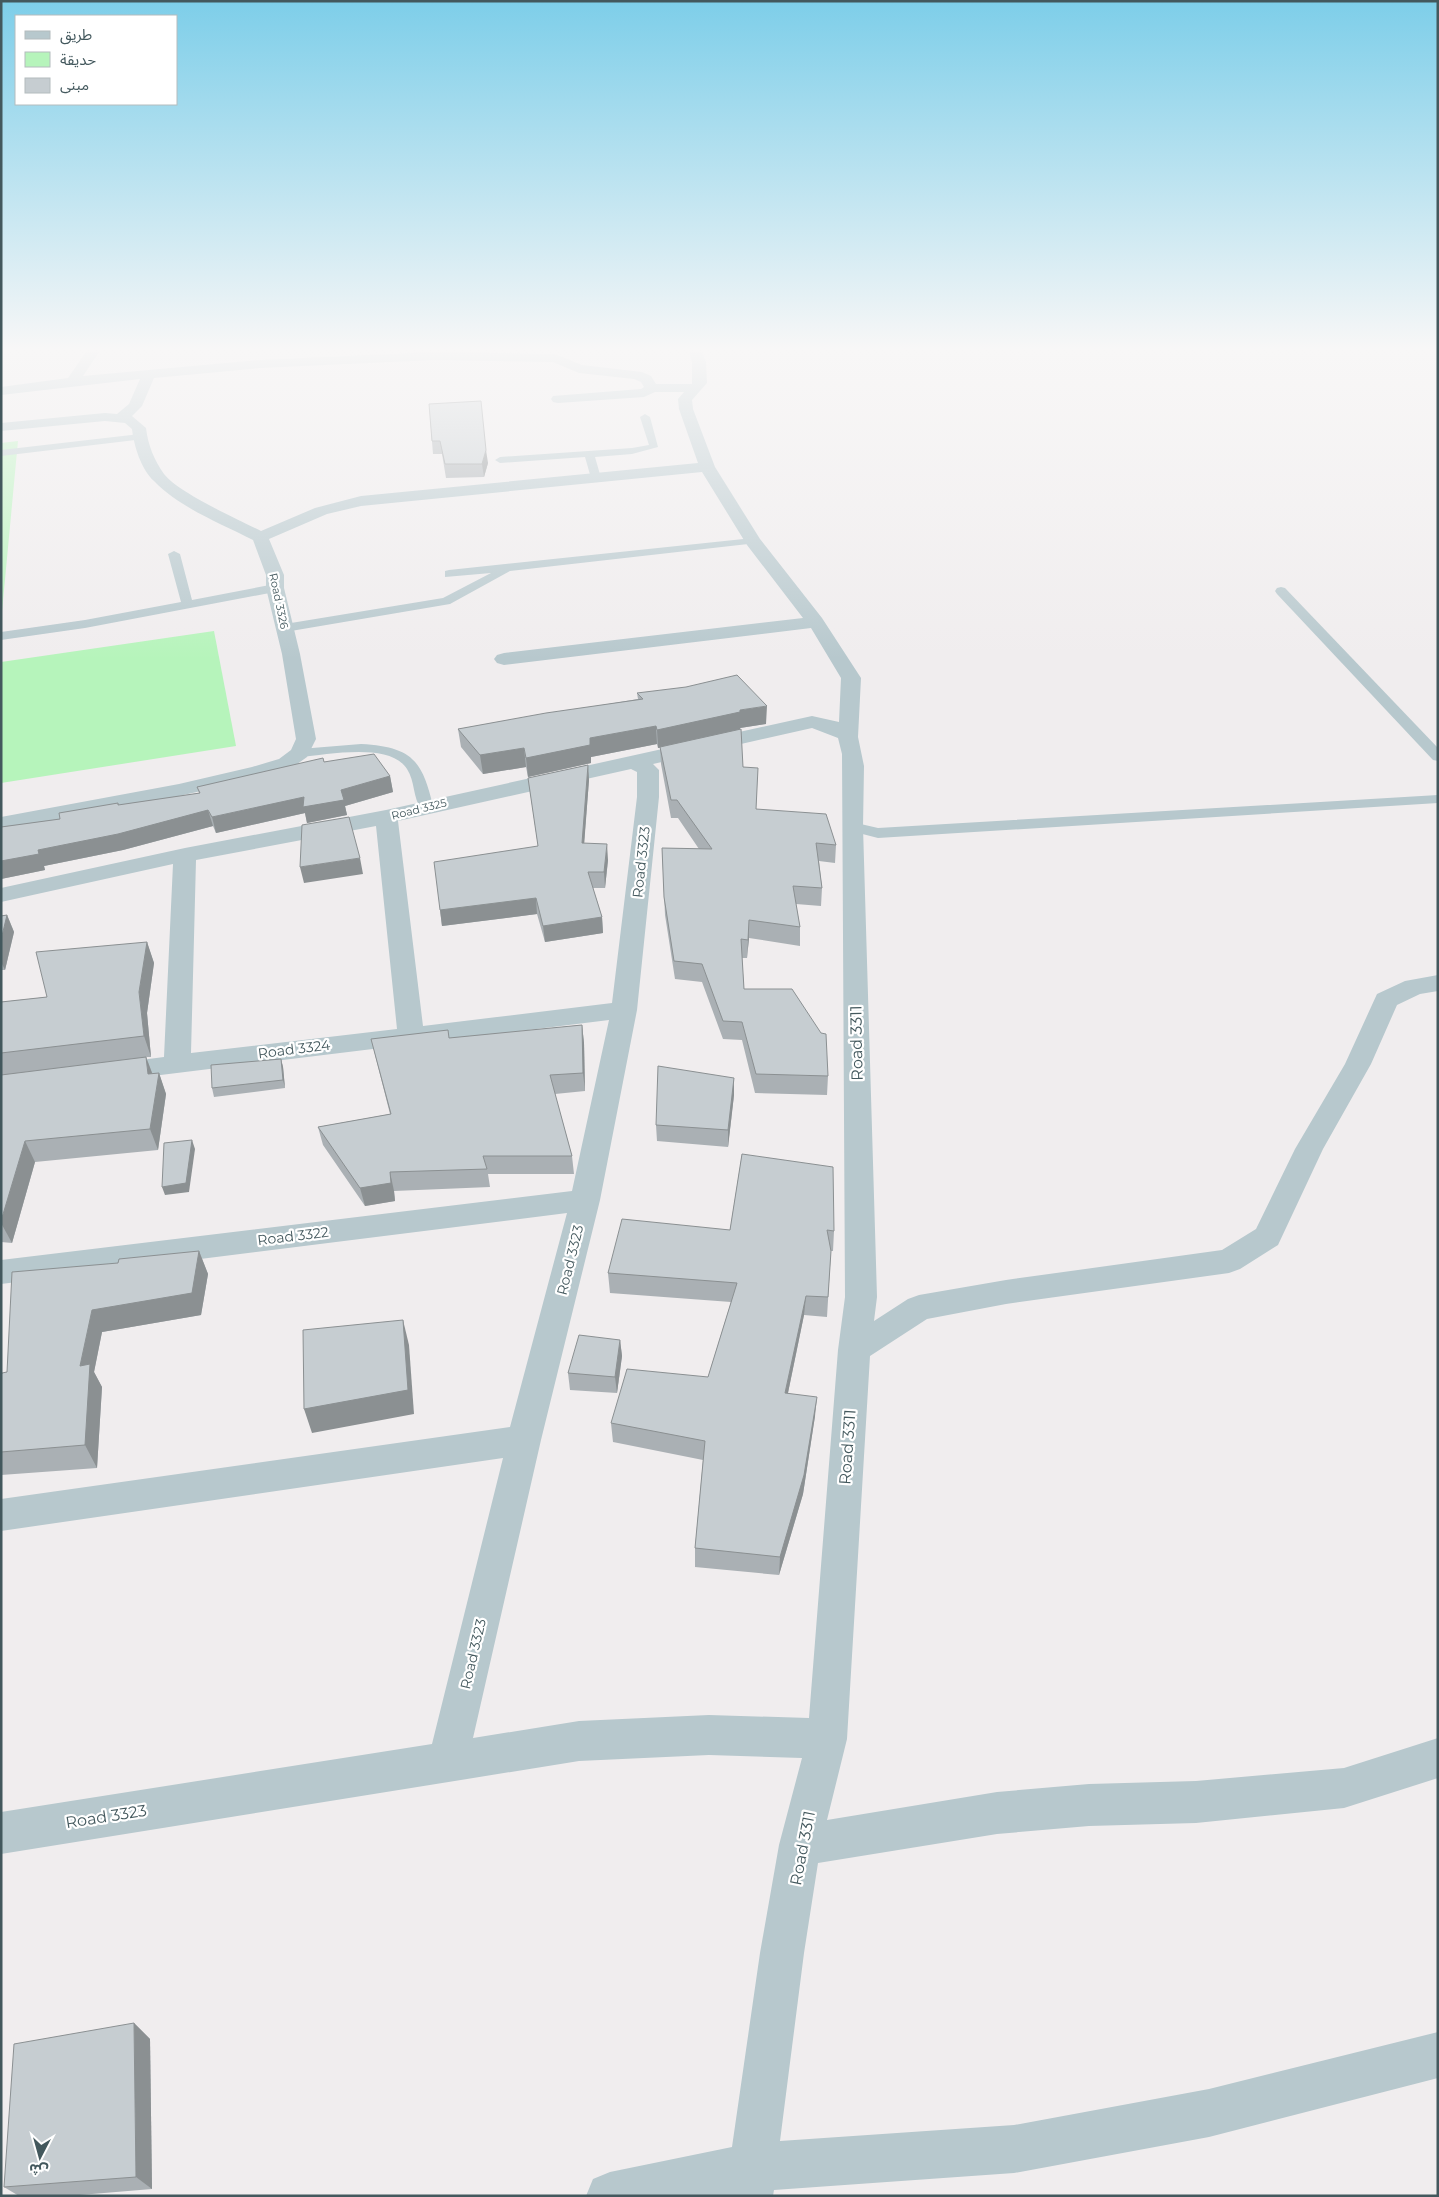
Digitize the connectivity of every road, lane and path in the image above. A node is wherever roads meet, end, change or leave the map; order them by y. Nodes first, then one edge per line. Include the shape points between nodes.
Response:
1 (589, 454) edge
2 (145, 455) edge
3 (581, 455) edge
4 (703, 455) edge
5 (500, 460) dead end
6 (708, 467) junction
7 (596, 478) junction
8 (260, 537) junction
9 (753, 541) junction
10 (174, 554) dead end
11 (512, 567) junction
12 (449, 574) dead end
13 (274, 588) junction
14 (1281, 591) dead end
15 (187, 603) junction
16 (816, 622) junction
17 (284, 628) junction
18 (1, 636) edge
19 (504, 659) dead end
20 (852, 691) junction
21 (812, 722) junction
22 (842, 732) junction
23 (300, 753) junction
24 (1438, 757) edge
25 (634, 761) junction
26 (1438, 799) edge
27 (426, 806) junction
28 (386, 816) junction
29 (1, 824) edge
30 (852, 827) junction
31 (185, 855) junction
32 (1, 895) edge
33 (1438, 983) edge
34 (624, 1010) junction
35 (411, 1035) junction
36 (177, 1063) junction
37 (89, 1075) edge
38 (585, 1200) junction
39 (1, 1272) edge
40 (854, 1350) junction
41 (524, 1440) junction
42 (1, 1515) edge
43 (827, 1739) junction
44 (1438, 1758) edge
45 (448, 1760) junction
46 (1, 1833) edge
47 (800, 1845) junction
48 (1438, 2055) edge
49 (751, 2182) edge
50 (610, 2196) edge

1 - 7 lane
2 - 8 street via 159,478 192,501
3 - 5 lane
4 - 6 street
6 - 7 street
6 - 9 street
7 - 8 street via 361,501 321,511
8 - 13 street, Road 3326 via 275,575
9 - 11 lane
9 - 16 street
10 - 15 lane
11 - 12 lane
11 - 17 lane via 446,601
13 - 15 lane
13 - 17 street, Road 3326
14 - 24 lane
15 - 18 lane via 85,624
16 - 19 street
16 - 20 street via 851,678
17 - 23 street, Road 3326 via 306,739
20 - 21 street via 838,708
20 - 22 street, Road 3311
21 - 22 street, Road 3325
21 - 25 street, Road 3325
22 - 30 street, Road 3311 via 853,749
23 - 27 lane via 382,748 404,756 414,768
23 - 29 street via 286,763 249,774
25 - 27 street, Road 3325
25 - 34 street, Road 3323 via 648,770 648,797
26 - 30 lane via 878,833
27 - 28 street, Road 3325
28 - 31 street, Road 3325
28 - 35 street
30 - 40 street, Road 3311 via 861,1297
31 - 32 street, Road 3325
31 - 36 street
33 - 40 street via 1414,987 1386,1000 1358,1064 1309,1149 1268,1237 1228,1262 1006,1292 919,1308
34 - 35 street, Road 3324
34 - 38 street, Road 3323
35 - 36 street, Road 3324
36 - 37 street, Road 3324
38 - 39 street, Road 3322
38 - 41 street, Road 3323
40 - 43 street, Road 3311
41 - 42 street
41 - 45 street, Road 3323
43 - 45 street, Road 3323 via 709,1735 579,1741
43 - 47 street, Road 3311
44 - 47 street via 1344,1788 1196,1802 1088,1805 997,1813
45 - 46 street, Road 3323
47 - 49 street, Road 3311
48 - 49 street via 1209,2113 1014,2149
49 - 50 street

